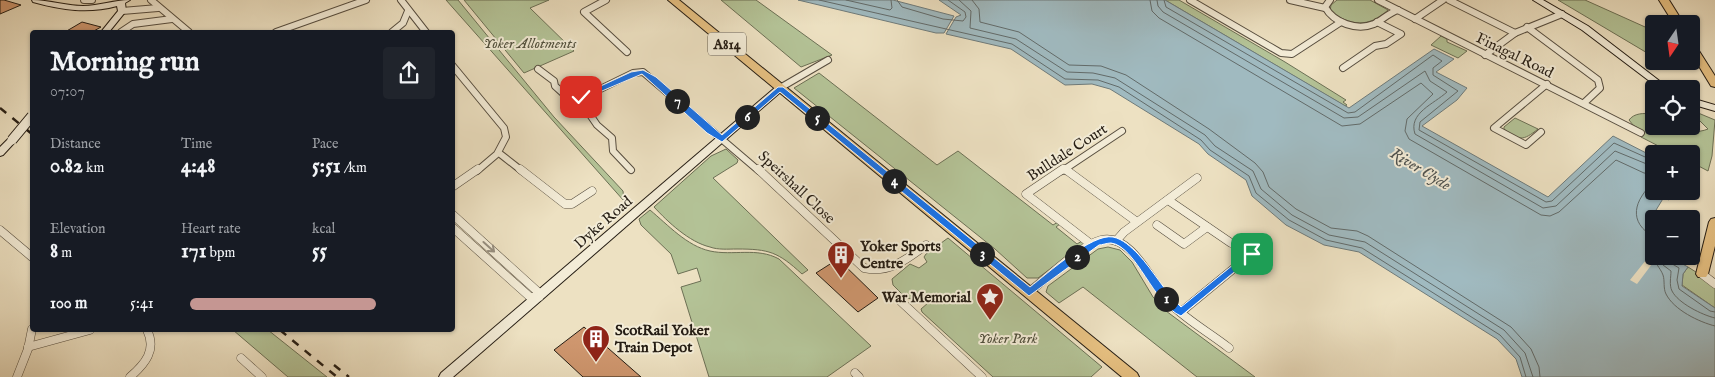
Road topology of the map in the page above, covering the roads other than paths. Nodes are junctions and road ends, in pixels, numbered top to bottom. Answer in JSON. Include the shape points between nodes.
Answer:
{"nodes":[{"id":1,"x":36,"y":0,"type":"edge"},
{"id":2,"x":84,"y":0,"type":"edge"},
{"id":3,"x":92,"y":0,"type":"edge"},
{"id":4,"x":151,"y":0,"type":"edge"},
{"id":5,"x":366,"y":0,"type":"edge"},
{"id":6,"x":393,"y":0,"type":"edge"},
{"id":7,"x":606,"y":0,"type":"edge"},
{"id":8,"x":673,"y":0,"type":"edge"},
{"id":9,"x":1190,"y":0,"type":"edge"},
{"id":10,"x":1290,"y":0,"type":"edge"},
{"id":11,"x":1330,"y":0,"type":"edge"},
{"id":12,"x":1378,"y":0,"type":"edge"},
{"id":13,"x":1443,"y":0,"type":"edge"},
{"id":14,"x":1449,"y":0,"type":"edge"},
{"id":15,"x":1538,"y":0,"type":"edge"},
{"id":16,"x":1664,"y":0,"type":"edge"},
{"id":17,"x":123,"y":1,"type":"edge"},
{"id":18,"x":402,"y":1,"type":"edge"},
{"id":19,"x":158,"y":8,"type":"junction"},
{"id":20,"x":1325,"y":8,"type":"junction"},
{"id":21,"x":1398,"y":10,"type":"junction"},
{"id":22,"x":122,"y":11,"type":"junction"},
{"id":23,"x":408,"y":11,"type":"junction"},
{"id":24,"x":1562,"y":14,"type":"junction"},
{"id":25,"x":1673,"y":15,"type":"edge"},
{"id":26,"x":172,"y":19,"type":"junction"},
{"id":27,"x":1415,"y":19,"type":"junction"},
{"id":28,"x":1341,"y":22,"type":"junction"},
{"id":29,"x":1377,"y":22,"type":"junction"},
{"id":30,"x":1527,"y":27,"type":"junction"},
{"id":31,"x":107,"y":30,"type":"edge"},
{"id":32,"x":124,"y":30,"type":"edge"},
{"id":33,"x":186,"y":30,"type":"edge"},
{"id":34,"x":282,"y":30,"type":"edge"},
{"id":35,"x":394,"y":30,"type":"edge"},
{"id":36,"x":424,"y":30,"type":"edge"},
{"id":37,"x":1515,"y":32,"type":"junction"},
{"id":38,"x":627,"y":52,"type":"dead end"},
{"id":39,"x":1485,"y":54,"type":"junction"},
{"id":40,"x":1700,"y":59,"type":"edge"},
{"id":41,"x":828,"y":60,"type":"dead end"},
{"id":42,"x":1343,"y":68,"type":"dead end"},
{"id":43,"x":455,"y":69,"type":"edge"},
{"id":44,"x":538,"y":69,"type":"dead end"},
{"id":45,"x":1655,"y":80,"type":"edge"},
{"id":46,"x":1547,"y":84,"type":"junction"},
{"id":47,"x":1715,"y":84,"type":"edge"},
{"id":48,"x":780,"y":88,"type":"junction"},
{"id":49,"x":586,"y":96,"type":"junction"},
{"id":50,"x":1584,"y":103,"type":"junction"},
{"id":51,"x":1700,"y":104,"type":"edge"},
{"id":52,"x":1715,"y":108,"type":"edge"},
{"id":53,"x":30,"y":118,"type":"edge"},
{"id":54,"x":1122,"y":131,"type":"dead end"},
{"id":55,"x":1541,"y":132,"type":"dead end"},
{"id":56,"x":1641,"y":132,"type":"dead end"},
{"id":57,"x":722,"y":139,"type":"junction"},
{"id":58,"x":0,"y":153,"type":"edge"},
{"id":59,"x":499,"y":153,"type":"junction"},
{"id":60,"x":1064,"y":169,"type":"junction"},
{"id":61,"x":631,"y":170,"type":"dead end"},
{"id":62,"x":1197,"y":178,"type":"dead end"},
{"id":63,"x":455,"y":185,"type":"edge"},
{"id":64,"x":592,"y":191,"type":"dead end"},
{"id":65,"x":1168,"y":200,"type":"junction"},
{"id":66,"x":455,"y":217,"type":"edge"},
{"id":67,"x":1138,"y":222,"type":"junction"},
{"id":68,"x":1715,"y":222,"type":"edge"},
{"id":69,"x":1156,"y":225,"type":"dead end"},
{"id":70,"x":1207,"y":227,"type":"junction"},
{"id":71,"x":0,"y":230,"type":"edge"},
{"id":72,"x":455,"y":230,"type":"edge"},
{"id":73,"x":1116,"y":241,"type":"junction"},
{"id":74,"x":1266,"y":242,"type":"dead end"},
{"id":75,"x":1231,"y":244,"type":"dead end"},
{"id":76,"x":926,"y":245,"type":"dead end"},
{"id":77,"x":1092,"y":245,"type":"junction"},
{"id":78,"x":30,"y":255,"type":"edge"},
{"id":79,"x":1702,"y":274,"type":"joint"},
{"id":80,"x":1715,"y":284,"type":"edge"},
{"id":81,"x":1029,"y":292,"type":"junction"},
{"id":82,"x":539,"y":297,"type":"junction"},
{"id":83,"x":896,"y":297,"type":"dead end"},
{"id":84,"x":1181,"y":312,"type":"junction"},
{"id":85,"x":31,"y":332,"type":"edge"},
{"id":86,"x":83,"y":332,"type":"edge"},
{"id":87,"x":149,"y":332,"type":"edge"},
{"id":88,"x":28,"y":347,"type":"junction"},
{"id":89,"x":1229,"y":348,"type":"dead end"},
{"id":90,"x":241,"y":358,"type":"dead end"},
{"id":91,"x":17,"y":377,"type":"edge"},
{"id":92,"x":130,"y":377,"type":"edge"},
{"id":93,"x":262,"y":377,"type":"edge"},
{"id":94,"x":445,"y":377,"type":"edge"},
{"id":95,"x":982,"y":377,"type":"edge"},
{"id":96,"x":1132,"y":377,"type":"edge"}],
"edges":[{"from":1,"to":17,"type":"street","via":[[85,10]]},
{"from":2,"to":3,"type":"street"},
{"from":4,"to":19,"type":"street"},
{"from":5,"to":34,"type":"street"},
{"from":6,"to":18,"type":"street"},
{"from":7,"to":38,"type":"street","via":[[584,12]]},
{"from":8,"to":48,"type":"main road","number":"A814"},
{"from":9,"to":28,"type":"street","via":[[1287,54],[1292,54]]},
{"from":10,"to":20,"type":"street"},
{"from":11,"to":20,"type":"street"},
{"from":12,"to":21,"type":"street","name":"Finagal Road"},
{"from":13,"to":27,"type":"street"},
{"from":14,"to":37,"type":"street"},
{"from":15,"to":24,"type":"street"},
{"from":16,"to":25,"type":"main road"},
{"from":17,"to":22,"type":"street"},
{"from":18,"to":23,"type":"street"},
{"from":19,"to":22,"type":"street"},
{"from":19,"to":26,"type":"street"},
{"from":20,"to":28,"type":"street"},
{"from":21,"to":27,"type":"street","name":"Finagal Road"},
{"from":21,"to":29,"type":"street"},
{"from":22,"to":31,"type":"street"},
{"from":23,"to":35,"type":"street","via":[[403,23]]},
{"from":23,"to":36,"type":"street"},
{"from":24,"to":30,"type":"street"},
{"from":24,"to":45,"type":"street"},
{"from":26,"to":32,"type":"street","via":[[133,24]]},
{"from":26,"to":33,"type":"street"},
{"from":27,"to":39,"type":"street","name":"Finagal Road"},
{"from":28,"to":29,"type":"street","via":[[1362,26]]},
{"from":29,"to":42,"type":"street","via":[[1401,34],[1386,44],[1375,46]]},
{"from":30,"to":37,"type":"street"},
{"from":30,"to":50,"type":"street","via":[[1598,80],[1600,88]]},
{"from":37,"to":39,"type":"street"},
{"from":39,"to":46,"type":"street","name":"Finagal Road"},
{"from":40,"to":47,"type":"main road"},
{"from":41,"to":48,"type":"street"},
{"from":43,"to":59,"type":"street","via":[[506,131],[506,143]]},
{"from":44,"to":49,"type":"street","via":[[566,96]]},
{"from":46,"to":50,"type":"street","name":"Finagal Road"},
{"from":46,"to":55,"type":"street","via":[[1494,128],[1526,145]]},
{"from":48,"to":57,"type":"street","name":"Dyke Road"},
{"from":48,"to":81,"type":"main road","number":"A814"},
{"from":49,"to":57,"type":"street","name":"Speirshall Close","via":[[640,72],[653,79]]},
{"from":49,"to":61,"type":"street","via":[[582,107],[612,138],[613,151]]},
{"from":50,"to":56,"type":"street","name":"Finagal Road"},
{"from":51,"to":52,"type":"street"},
{"from":53,"to":58,"type":"street","bridge":true},
{"from":54,"to":60,"type":"street","name":"Bulldale Court"},
{"from":57,"to":76,"type":"street","name":"Speirshall Close","via":[[859,265],[876,271],[890,268]]},
{"from":57,"to":82,"type":"street","name":"Dyke Road"},
{"from":59,"to":63,"type":"street"},
{"from":59,"to":64,"type":"street","via":[[565,204],[572,204]]},
{"from":60,"to":67,"type":"street"},
{"from":60,"to":77,"type":"street","name":"Bulldale Court","via":[[1026,194]]},
{"from":62,"to":65,"type":"street"},
{"from":65,"to":67,"type":"street"},
{"from":65,"to":70,"type":"street"},
{"from":66,"to":82,"type":"street","one_way":true,"via":[[537,291]]},
{"from":67,"to":73,"type":"street"},
{"from":68,"to":79,"type":"main road"},
{"from":69,"to":70,"type":"street","via":[[1184,244]]},
{"from":70,"to":75,"type":"street"},
{"from":71,"to":78,"type":"street"},
{"from":72,"to":82,"type":"street","via":[[530,297]]},
{"from":73,"to":77,"type":"street","via":[[1106,240]]},
{"from":73,"to":84,"type":"street","via":[[1142,264],[1164,297]]},
{"from":74,"to":84,"type":"street"},
{"from":77,"to":81,"type":"street"},
{"from":79,"to":80,"type":"street"},
{"from":81,"to":96,"type":"main road","number":"A814"},
{"from":82,"to":94,"type":"street","name":"Dyke Road"},
{"from":83,"to":95,"type":"street"},
{"from":84,"to":89,"type":"street"},
{"from":85,"to":88,"type":"street"},
{"from":86,"to":88,"type":"street"},
{"from":87,"to":92,"type":"street","via":[[152,348],[141,367]]},
{"from":88,"to":91,"type":"street"},
{"from":90,"to":93,"type":"street"}]}
